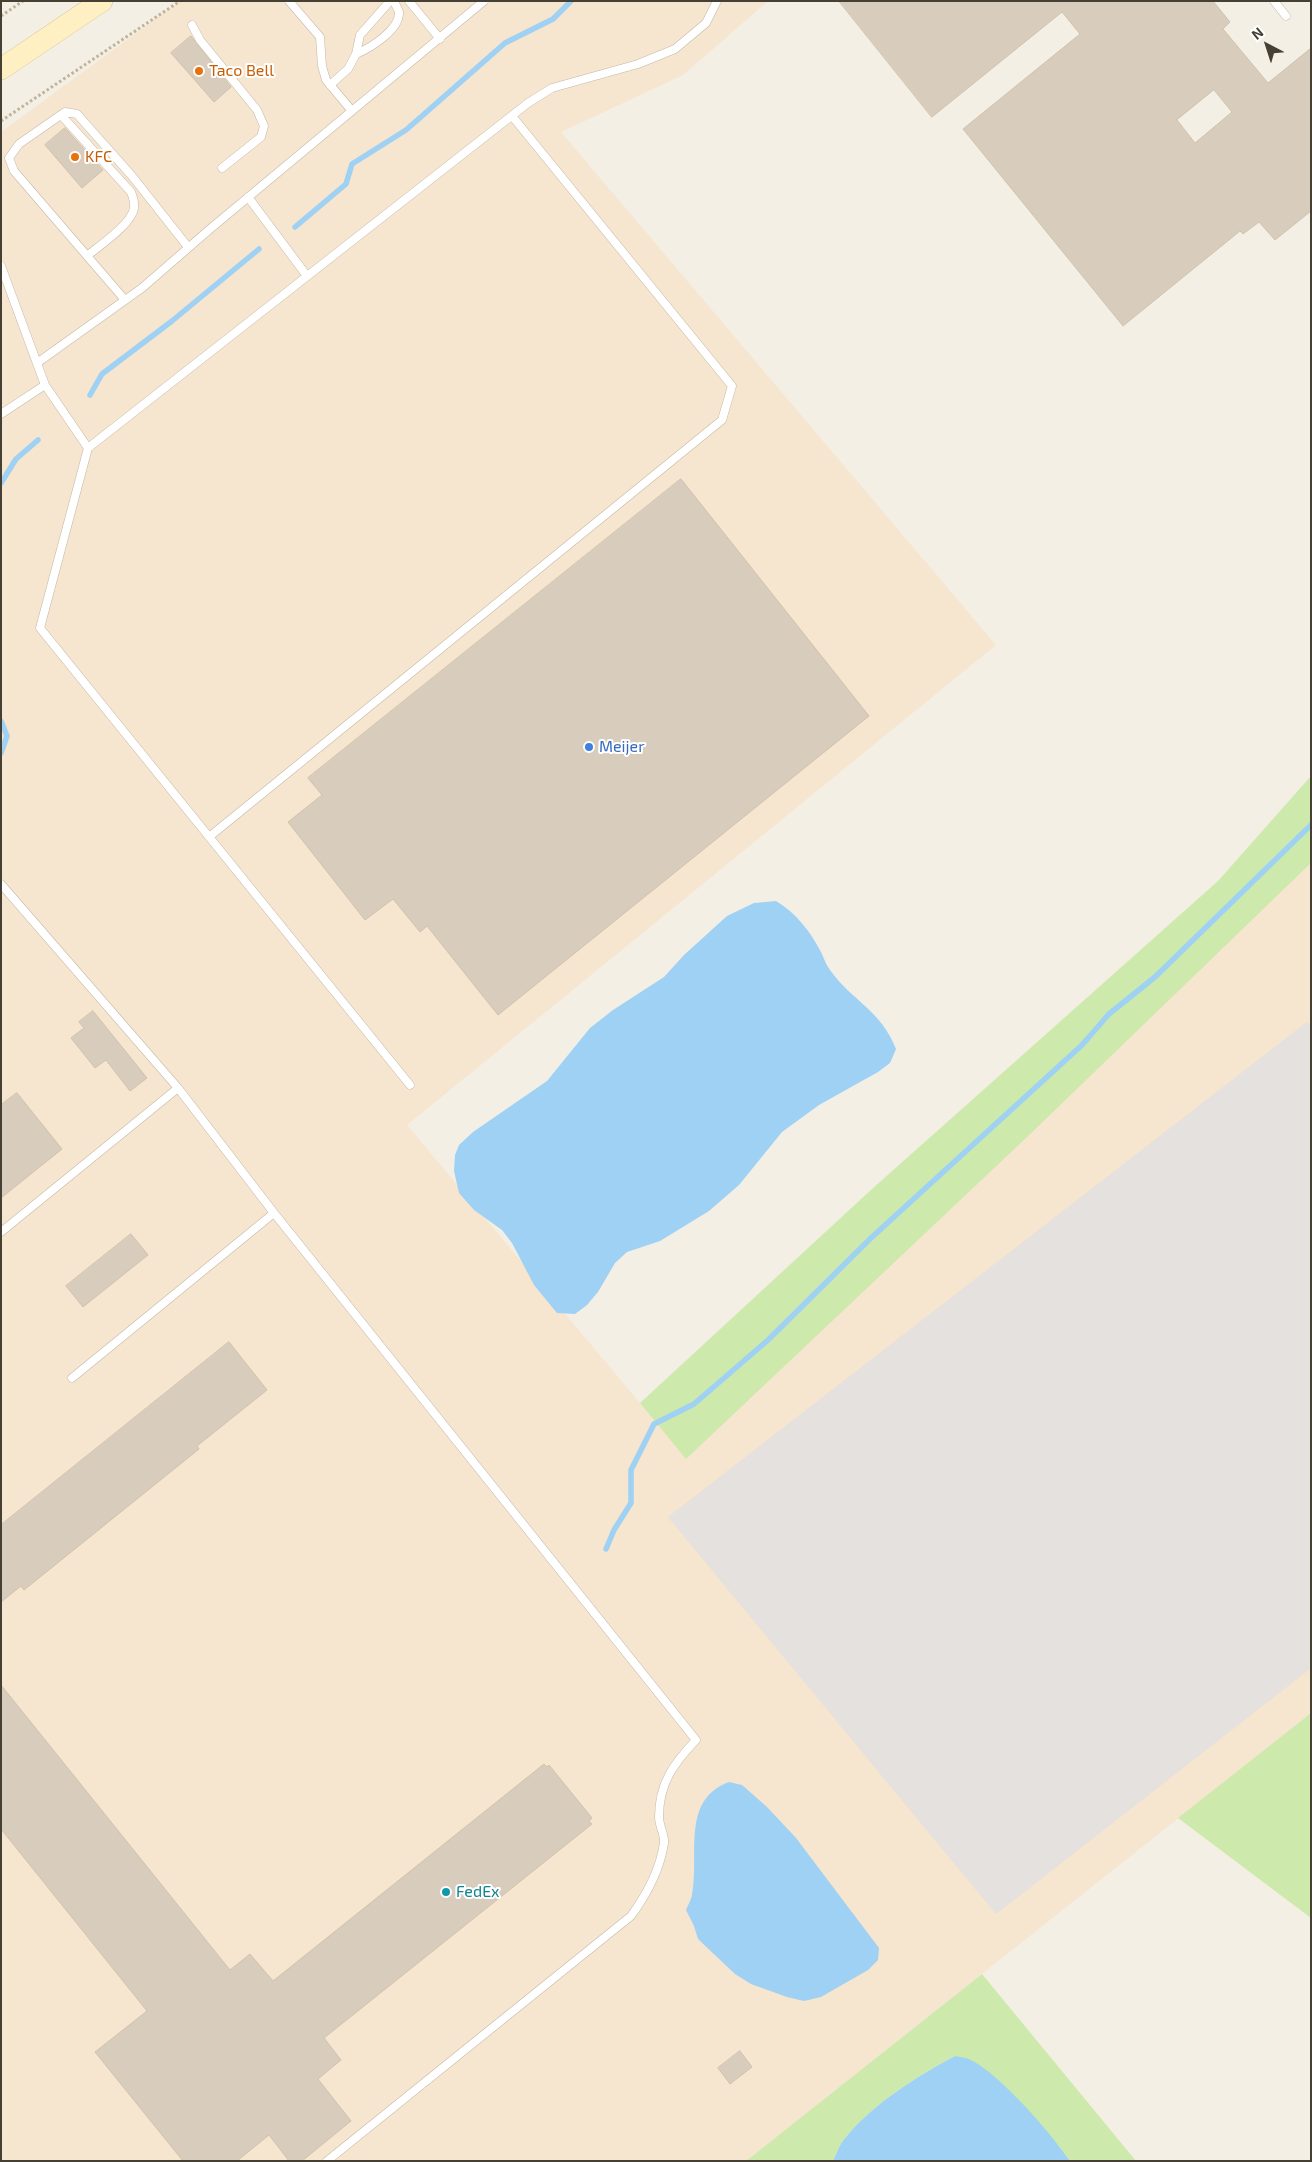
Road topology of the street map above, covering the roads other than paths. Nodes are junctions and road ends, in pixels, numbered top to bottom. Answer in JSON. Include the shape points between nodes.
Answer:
{"nodes":[{"id":1,"x":102,"y":1,"type":"edge"},
{"id":2,"x":289,"y":1,"type":"edge"},
{"id":3,"x":392,"y":1,"type":"edge"},
{"id":4,"x":409,"y":1,"type":"edge"},
{"id":5,"x":484,"y":1,"type":"edge"},
{"id":6,"x":717,"y":1,"type":"edge"},
{"id":7,"x":1274,"y":1,"type":"edge"},
{"id":8,"x":1286,"y":16,"type":"dead end"},
{"id":9,"x":192,"y":25,"type":"dead end"},
{"id":10,"x":440,"y":39,"type":"junction"},
{"id":11,"x":356,"y":54,"type":"junction"},
{"id":12,"x":1,"y":69,"type":"edge"},
{"id":13,"x":330,"y":85,"type":"junction"},
{"id":14,"x":352,"y":111,"type":"junction"},
{"id":15,"x":61,"y":115,"type":"junction"},
{"id":16,"x":512,"y":116,"type":"junction"},
{"id":17,"x":222,"y":168,"type":"dead end"},
{"id":18,"x":248,"y":197,"type":"junction"},
{"id":19,"x":188,"y":247,"type":"junction"},
{"id":20,"x":86,"y":256,"type":"junction"},
{"id":21,"x":1,"y":266,"type":"edge"},
{"id":22,"x":308,"y":276,"type":"junction"},
{"id":23,"x":125,"y":300,"type":"junction"},
{"id":24,"x":36,"y":363,"type":"junction"},
{"id":25,"x":45,"y":385,"type":"junction"},
{"id":26,"x":1,"y":414,"type":"edge"},
{"id":27,"x":88,"y":448,"type":"junction"},
{"id":28,"x":209,"y":837,"type":"junction"},
{"id":29,"x":1,"y":884,"type":"edge"},
{"id":30,"x":410,"y":1085,"type":"dead end"},
{"id":31,"x":178,"y":1088,"type":"junction"},
{"id":32,"x":274,"y":1213,"type":"junction"},
{"id":33,"x":1,"y":1232,"type":"edge"},
{"id":34,"x":72,"y":1378,"type":"dead end"},
{"id":35,"x":327,"y":2161,"type":"edge"}],
"edges":[{"from":1,"to":12,"type":"main road"},
{"from":2,"to":13,"type":"lane","via":[[320,37],[322,66]]},
{"from":3,"to":11,"type":"lane","via":[[360,35]]},
{"from":3,"to":11,"type":"lane","via":[[399,11],[397,22],[372,47]]},
{"from":4,"to":10,"type":"lane"},
{"from":5,"to":10,"type":"lane"},
{"from":6,"to":16,"type":"lane","via":[[706,23],[675,49],[638,64],[552,88]]},
{"from":7,"to":8,"type":"lane"},
{"from":9,"to":17,"type":"lane","via":[[200,40],[257,110],[264,126],[261,137]]},
{"from":10,"to":14,"type":"lane"},
{"from":11,"to":13,"type":"lane","via":[[348,69]]},
{"from":13,"to":14,"type":"lane"},
{"from":14,"to":18,"type":"lane"},
{"from":15,"to":19,"type":"lane","via":[[65,112],[77,114]]},
{"from":15,"to":20,"type":"lane","via":[[130,192],[134,202],[128,221]]},
{"from":15,"to":20,"type":"lane","via":[[19,144],[9,158],[14,171]]},
{"from":16,"to":22,"type":"lane"},
{"from":16,"to":28,"type":"lane","via":[[732,386],[722,420]]},
{"from":18,"to":19,"type":"lane"},
{"from":18,"to":22,"type":"lane"},
{"from":19,"to":23,"type":"lane"},
{"from":20,"to":23,"type":"lane"},
{"from":21,"to":24,"type":"lane"},
{"from":22,"to":27,"type":"lane"},
{"from":23,"to":24,"type":"lane"},
{"from":24,"to":25,"type":"lane"},
{"from":25,"to":26,"type":"lane"},
{"from":25,"to":27,"type":"lane"},
{"from":27,"to":28,"type":"lane","via":[[40,628]]},
{"from":28,"to":30,"type":"lane"},
{"from":29,"to":31,"type":"lane"},
{"from":31,"to":32,"type":"lane"},
{"from":31,"to":33,"type":"lane"},
{"from":32,"to":34,"type":"lane"},
{"from":32,"to":35,"type":"lane","via":[[696,1740],[679,1758],[663,1784],[659,1818],[664,1842],[658,1867],[648,1892],[631,1916]]}]}
